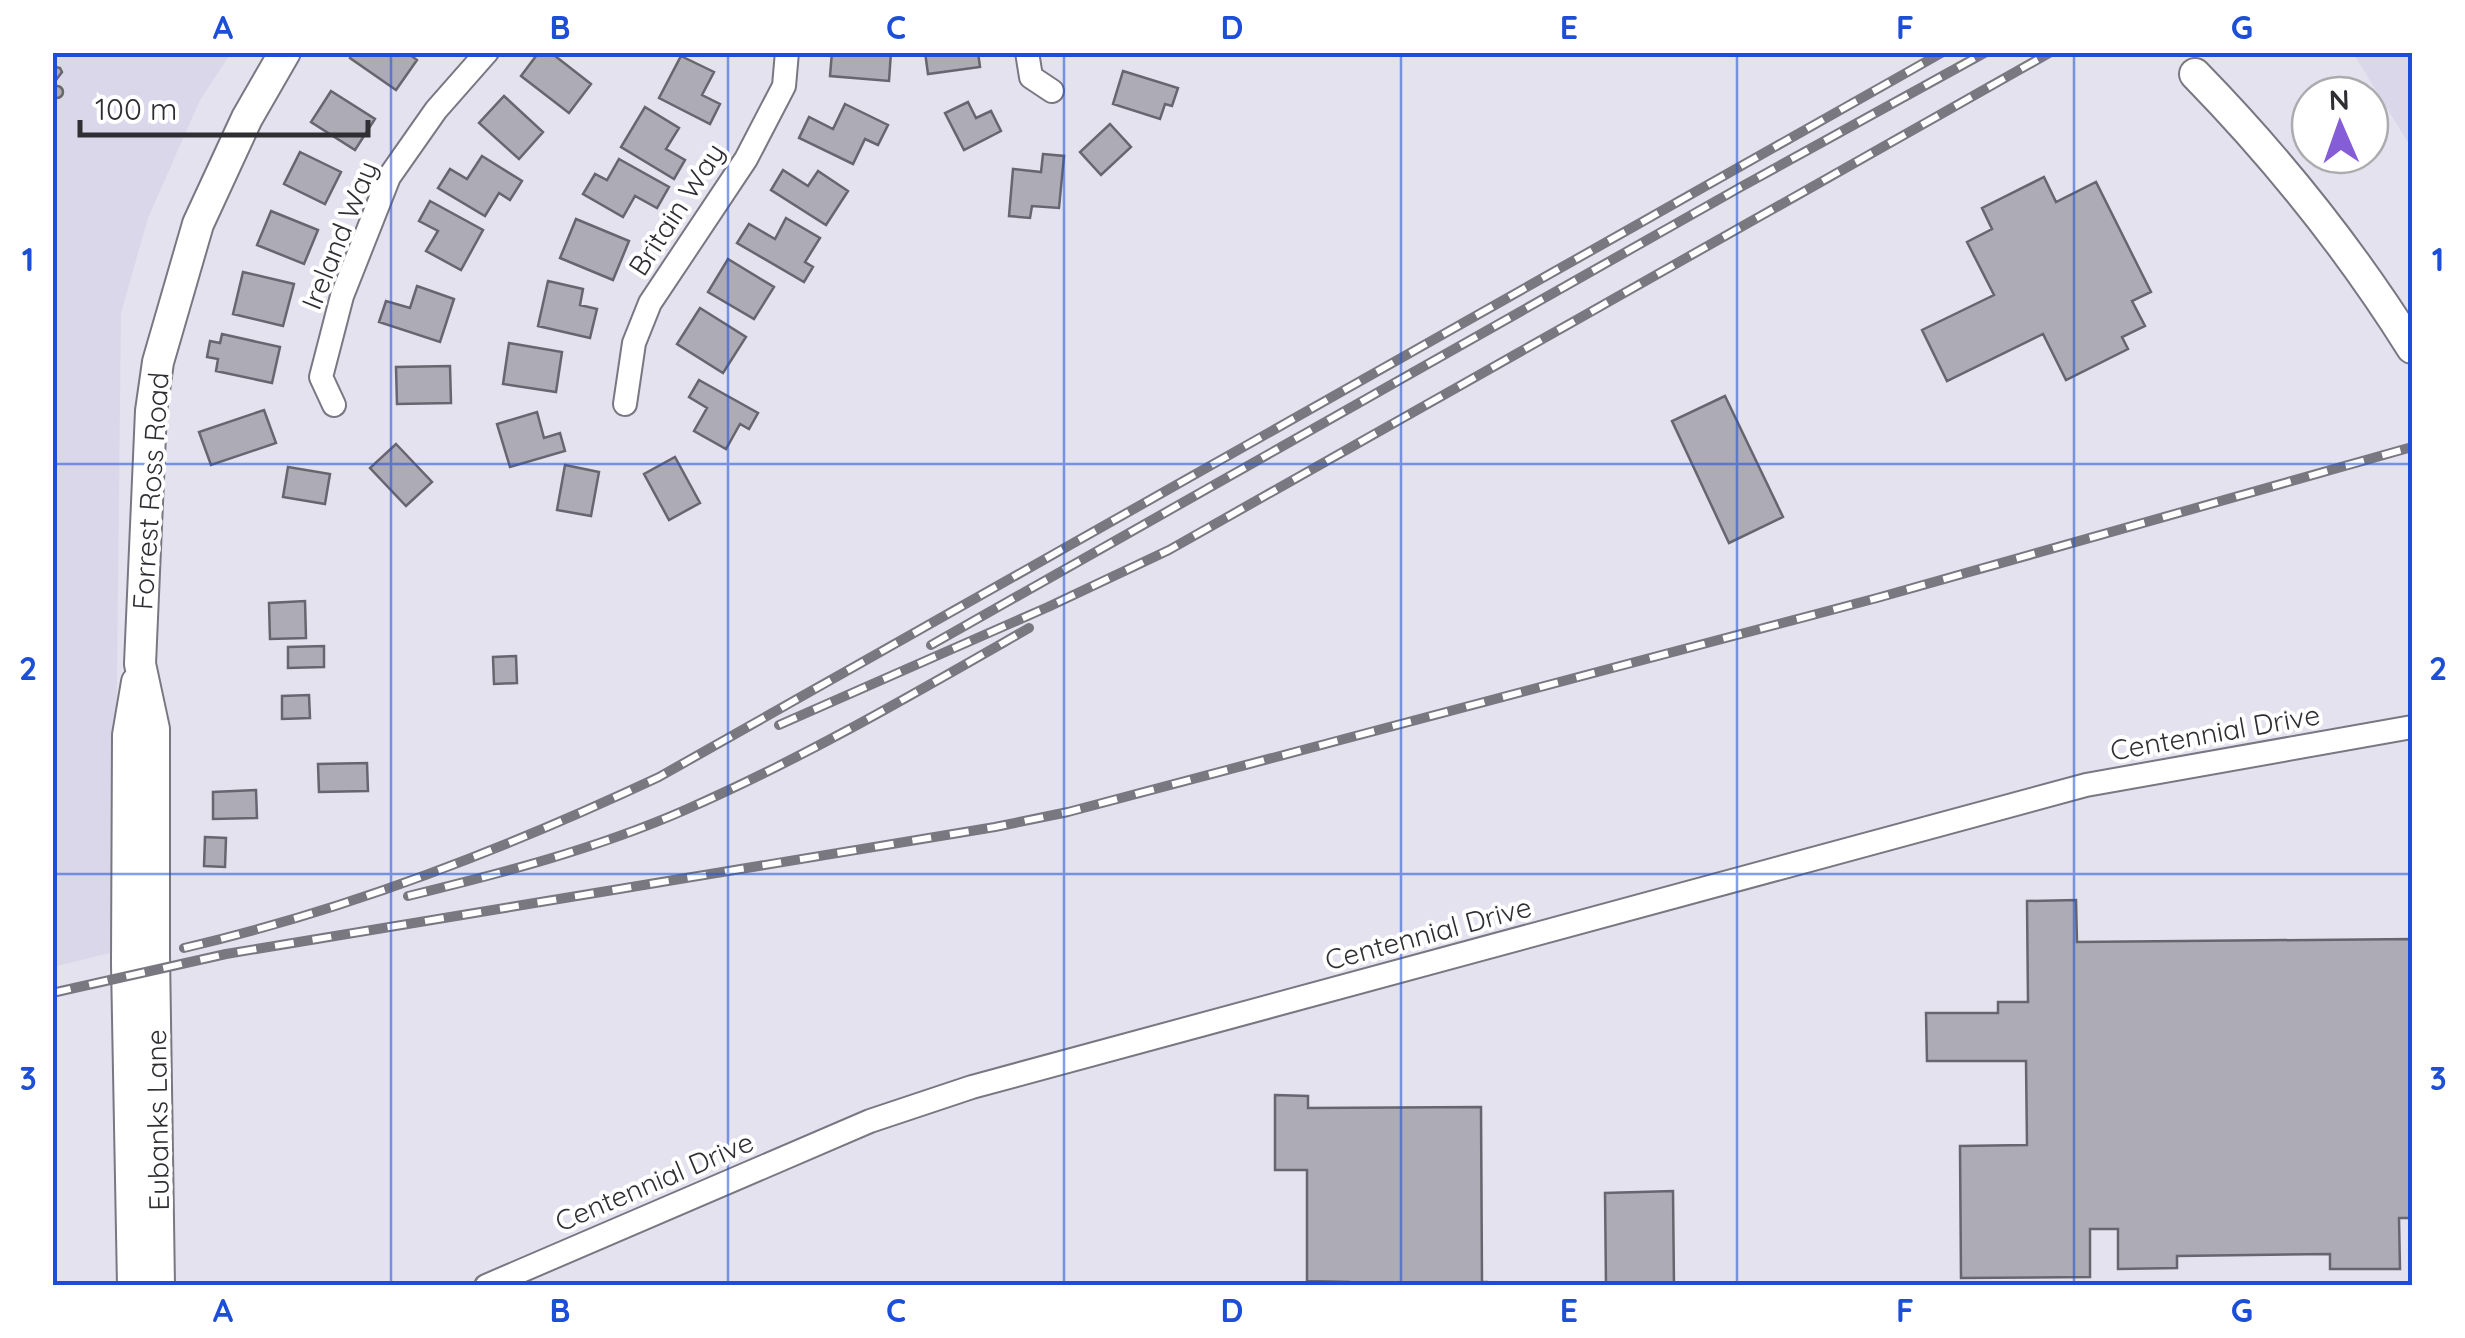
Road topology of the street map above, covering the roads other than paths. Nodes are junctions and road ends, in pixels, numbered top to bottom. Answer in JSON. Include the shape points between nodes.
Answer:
{"nodes":[{"id":1,"x":285,"y":52,"type":"edge"},
{"id":2,"x":487,"y":52,"type":"edge"},
{"id":3,"x":787,"y":52,"type":"edge"},
{"id":4,"x":1027,"y":52,"type":"edge"},
{"id":5,"x":2195,"y":74,"type":"dead end"},
{"id":6,"x":1052,"y":91,"type":"dead end"},
{"id":7,"x":2412,"y":348,"type":"edge"},
{"id":8,"x":625,"y":404,"type":"dead end"},
{"id":9,"x":334,"y":405,"type":"dead end"},
{"id":10,"x":2412,"y":727,"type":"edge"},
{"id":11,"x":140,"y":960,"type":"junction"},
{"id":12,"x":133,"y":1286,"type":"edge"},
{"id":13,"x":160,"y":1286,"type":"edge"},
{"id":14,"x":486,"y":1286,"type":"edge"}],
"edges":[{"from":1,"to":11,"type":"street","name":"Forrest Ross Road","via":[[198,224],[158,362],[140,664],[154,729]]},
{"from":2,"to":9,"type":"street","name":"Ireland Way","via":[[390,177],[342,296],[322,377]]},
{"from":3,"to":8,"type":"street","name":"Britain Way","via":[[784,86],[746,159],[650,302],[634,343]]},
{"from":4,"to":6,"type":"street","via":[[1031,78]]},
{"from":5,"to":7,"type":"street","via":[[2316,210]]},
{"from":10,"to":14,"type":"street","name":"Centennial Drive","via":[[2086,785],[972,1086],[870,1121]]},
{"from":11,"to":12,"type":"street","name":"Eubanks Lane"},
{"from":11,"to":13,"type":"street","name":"Eubanks Lane"}]}
